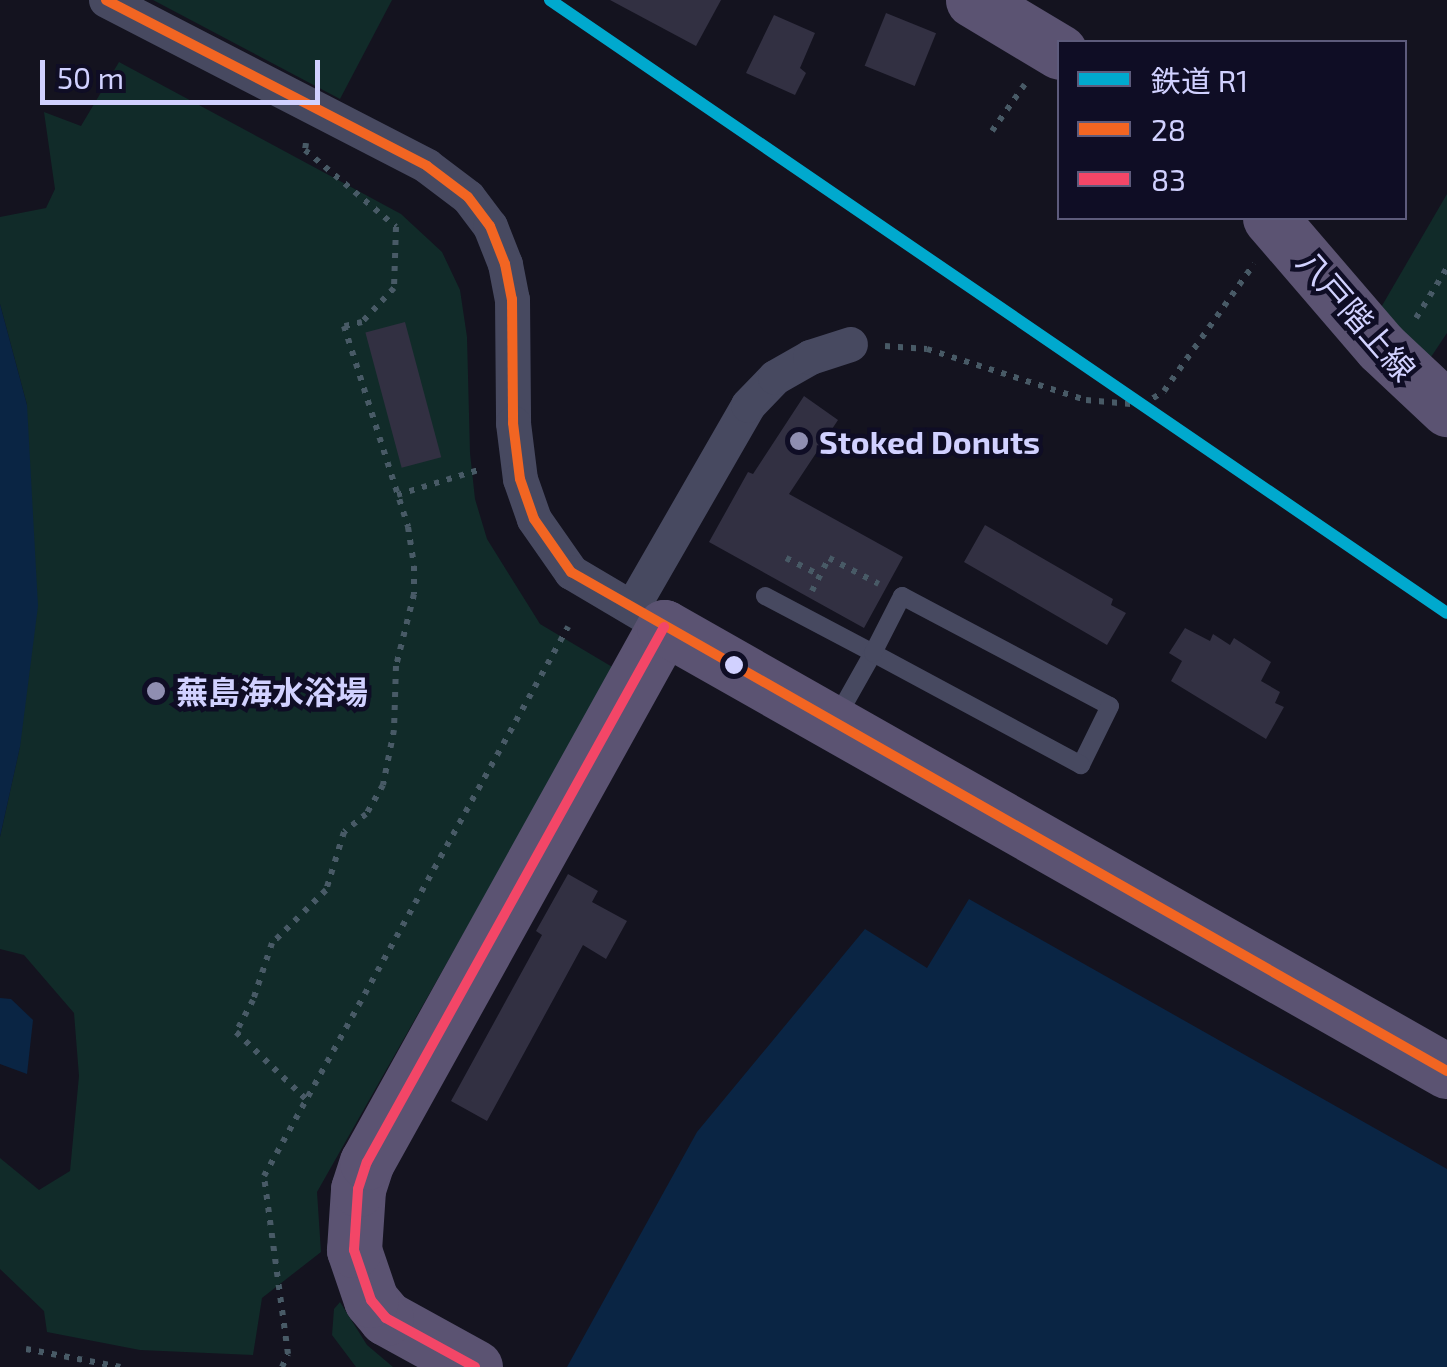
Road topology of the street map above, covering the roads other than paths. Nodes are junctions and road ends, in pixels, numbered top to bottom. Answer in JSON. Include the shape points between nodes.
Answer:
{"nodes":[{"id":1,"x":106,"y":0,"type":"edge"},
{"id":2,"x":973,"y":0,"type":"edge"},
{"id":3,"x":1056,"y":49,"type":"edge"},
{"id":4,"x":1275,"y":221,"type":"edge"},
{"id":5,"x":850,"y":344,"type":"road end"},
{"id":6,"x":1447,"y":409,"type":"edge"},
{"id":7,"x":765,"y":596,"type":"dead end"},
{"id":8,"x":648,"y":617,"type":"junction"},
{"id":9,"x":873,"y":652,"type":"junction"},
{"id":10,"x":834,"y":722,"type":"junction"},
{"id":11,"x":1447,"y":1070,"type":"edge"},
{"id":12,"x":474,"y":1367,"type":"edge"}],
"edges":[{"from":1,"to":8,"type":"street","via":[[428,166],[468,197],[506,264],[516,442],[534,518],[571,572]]},
{"from":2,"to":3,"type":"main road"},
{"from":4,"to":6,"type":"main road","name":"八戸階上線","via":[[1392,358]]},
{"from":5,"to":8,"type":"street","via":[[775,377],[748,406]]},
{"from":7,"to":9,"type":"lane"},
{"from":8,"to":10,"type":"main road"},
{"from":8,"to":12,"type":"main road","via":[[358,1189],[354,1250],[371,1300],[386,1318]]},
{"from":9,"to":9,"type":"lane","via":[[902,596],[1110,706],[1081,765]]},
{"from":9,"to":10,"type":"lane"},
{"from":10,"to":11,"type":"main road"}]}
